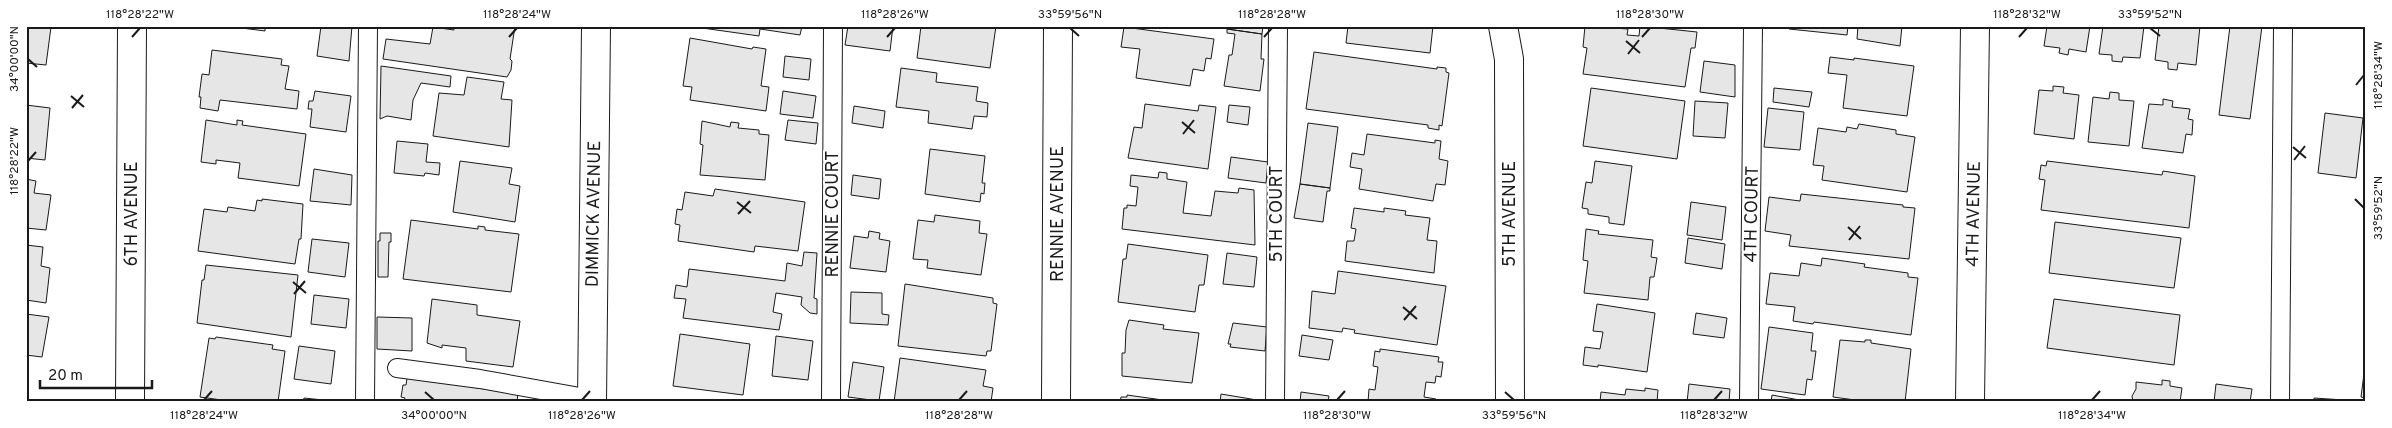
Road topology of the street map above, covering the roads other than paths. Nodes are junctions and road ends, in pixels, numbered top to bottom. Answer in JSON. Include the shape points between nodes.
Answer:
{"nodes":[{"id":1,"x":132,"y":26,"type":"edge"},
{"id":2,"x":368,"y":26,"type":"edge"},
{"id":3,"x":596,"y":26,"type":"edge"},
{"id":4,"x":833,"y":26,"type":"edge"},
{"id":5,"x":1058,"y":26,"type":"edge"},
{"id":6,"x":1278,"y":26,"type":"edge"},
{"id":7,"x":1504,"y":26,"type":"edge"},
{"id":8,"x":1753,"y":26,"type":"edge"},
{"id":9,"x":1975,"y":26,"type":"edge"},
{"id":10,"x":2283,"y":26,"type":"edge"},
{"id":11,"x":397,"y":368,"type":"dead end"},
{"id":12,"x":592,"y":400,"type":"edge"},
{"id":13,"x":130,"y":402,"type":"edge"},
{"id":14,"x":365,"y":402,"type":"edge"},
{"id":15,"x":831,"y":402,"type":"edge"},
{"id":16,"x":1056,"y":402,"type":"edge"},
{"id":17,"x":1275,"y":402,"type":"edge"},
{"id":18,"x":1510,"y":402,"type":"edge"},
{"id":19,"x":1749,"y":402,"type":"edge"},
{"id":20,"x":1970,"y":402,"type":"edge"},
{"id":21,"x":2280,"y":402,"type":"edge"}],
"edges":[{"from":1,"to":13,"type":"street","name":"6TH AVENUE"},
{"from":2,"to":14,"type":"lane"},
{"from":3,"to":12,"type":"street","name":"DIMMICK AVENUE"},
{"from":4,"to":15,"type":"lane","name":"RENNIE COURT"},
{"from":5,"to":16,"type":"street","name":"RENNIE AVENUE"},
{"from":6,"to":17,"type":"lane","name":"5TH COURT"},
{"from":7,"to":18,"type":"street","name":"5TH AVENUE","via":[[1509,59]]},
{"from":8,"to":19,"type":"lane","name":"4TH COURT"},
{"from":9,"to":20,"type":"street","name":"4TH AVENUE"},
{"from":10,"to":21,"type":"lane"},
{"from":11,"to":12,"type":"lane","via":[[480,379]]}]}
